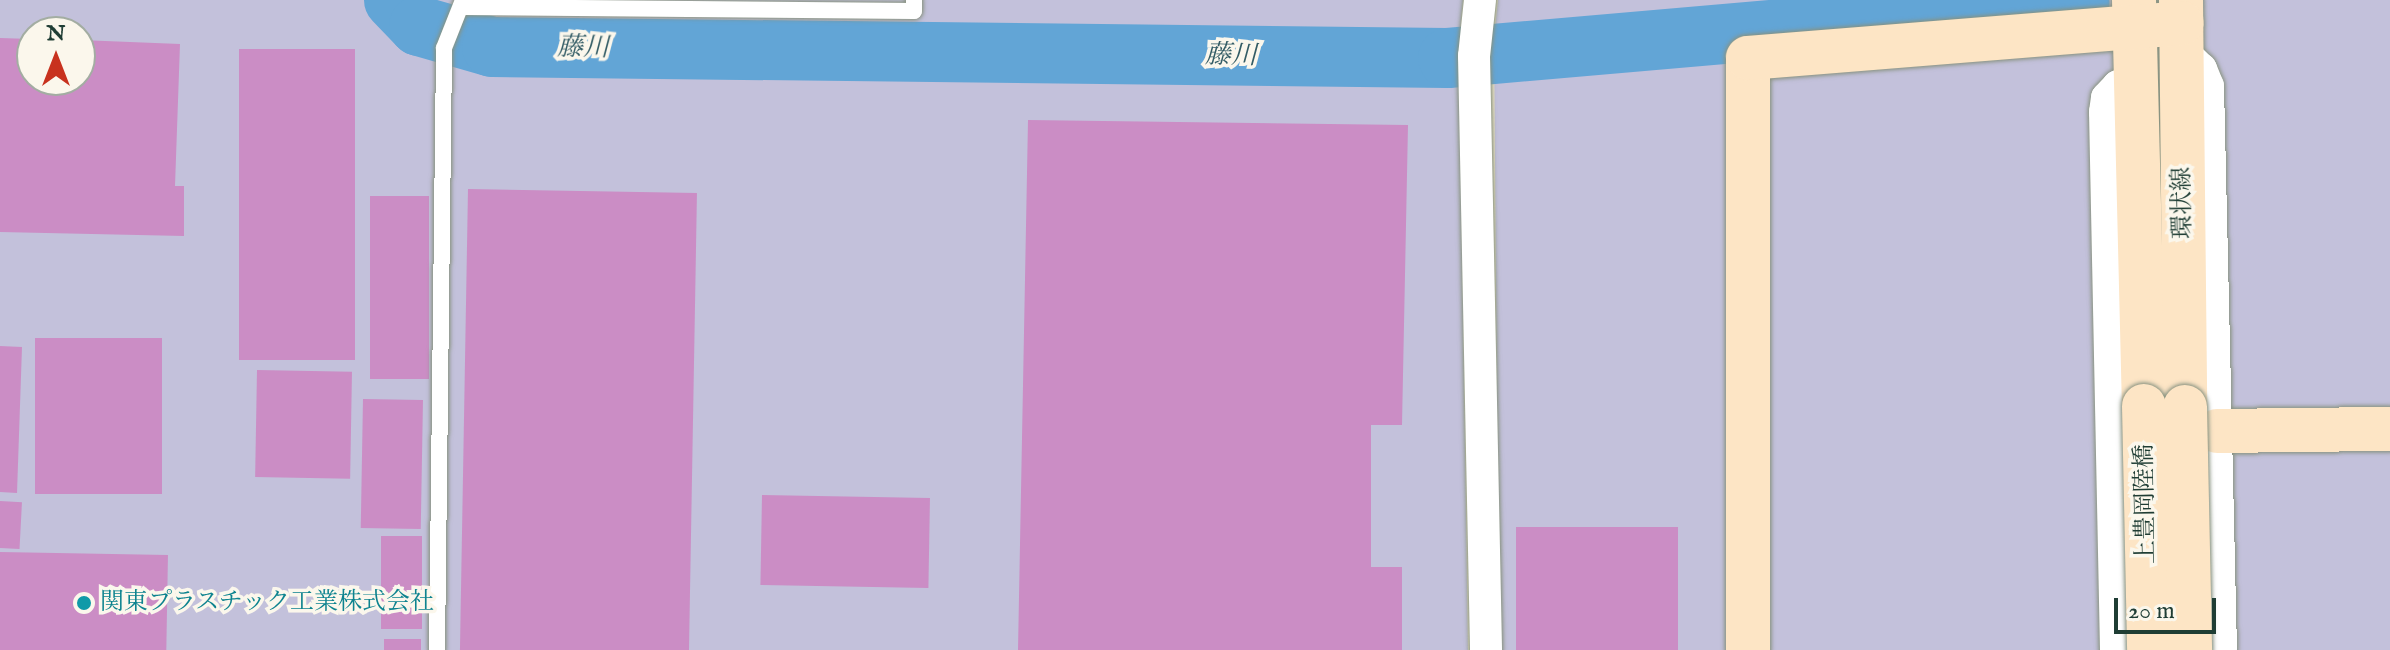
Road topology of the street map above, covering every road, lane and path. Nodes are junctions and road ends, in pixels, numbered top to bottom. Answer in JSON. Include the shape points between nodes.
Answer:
{"nodes":[{"id":1,"x":914,"y":0,"type":"edge"},
{"id":2,"x":1480,"y":0,"type":"edge"},
{"id":3,"x":463,"y":4,"type":"edge"},
{"id":4,"x":2134,"y":12,"type":"edge"},
{"id":5,"x":2181,"y":24,"type":"edge"},
{"id":6,"x":2165,"y":413,"type":"junction"},
{"id":7,"x":2390,"y":429,"type":"edge"},
{"id":8,"x":437,"y":650,"type":"edge"},
{"id":9,"x":1486,"y":650,"type":"edge"},
{"id":10,"x":1748,"y":650,"type":"edge"},
{"id":11,"x":2116,"y":650,"type":"edge"},
{"id":12,"x":2149,"y":650,"type":"edge"},
{"id":13,"x":2190,"y":650,"type":"edge"},
{"id":14,"x":2221,"y":650,"type":"edge"}],
"edges":[{"from":1,"to":3,"type":"lane","via":[[914,11]]},
{"from":2,"to":9,"type":"street","via":[[1474,56]]},
{"from":3,"to":8,"type":"lane","via":[[444,48]]},
{"from":4,"to":5,"type":"street"},
{"from":4,"to":6,"type":"street","name":"環状線"},
{"from":4,"to":10,"type":"street","via":[[1748,58]]},
{"from":5,"to":6,"type":"street","name":"環状線"},
{"from":6,"to":7,"type":"street"},
{"from":6,"to":11,"type":"street"},
{"from":6,"to":12,"type":"street","name":"上豊岡陸橋","bridge":true},
{"from":6,"to":13,"type":"street","name":"上豊岡陸橋","bridge":true},
{"from":6,"to":14,"type":"street"}]}
